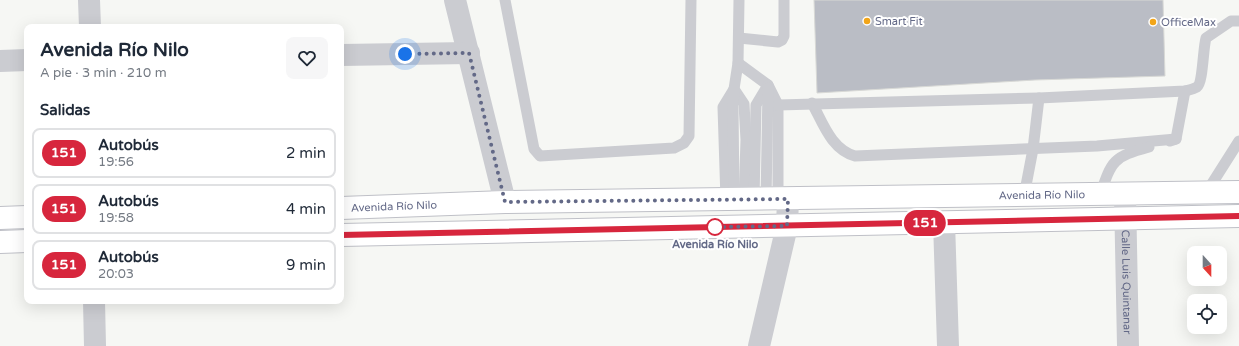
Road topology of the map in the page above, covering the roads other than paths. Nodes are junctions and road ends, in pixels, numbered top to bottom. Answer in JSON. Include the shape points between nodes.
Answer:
{"nodes":[{"id":1,"x":89,"y":0,"type":"edge"},
{"id":2,"x":456,"y":0,"type":"edge"},
{"id":3,"x":505,"y":0,"type":"edge"},
{"id":4,"x":691,"y":0,"type":"edge"},
{"id":5,"x":739,"y":0,"type":"edge"},
{"id":6,"x":784,"y":0,"type":"edge"},
{"id":7,"x":1239,"y":21,"type":"edge"},
{"id":8,"x":90,"y":24,"type":"edge"},
{"id":9,"x":739,"y":38,"type":"junction"},
{"id":10,"x":469,"y":53,"type":"junction"},
{"id":11,"x":344,"y":55,"type":"edge"},
{"id":12,"x":24,"y":60,"type":"edge"},
{"id":13,"x":0,"y":61,"type":"edge"},
{"id":14,"x":738,"y":63,"type":"junction"},
{"id":15,"x":768,"y":85,"type":"junction"},
{"id":16,"x":734,"y":89,"type":"junction"},
{"id":17,"x":1185,"y":91,"type":"junction"},
{"id":18,"x":1039,"y":98,"type":"junction"},
{"id":19,"x":812,"y":103,"type":"junction"},
{"id":20,"x":778,"y":104,"type":"junction"},
{"id":21,"x":1176,"y":139,"type":"junction"},
{"id":22,"x":1239,"y":142,"type":"edge"},
{"id":23,"x":1033,"y":149,"type":"junction"},
{"id":24,"x":1239,"y":192,"type":"edge"},
{"id":25,"x":1206,"y":193,"type":"junction"},
{"id":26,"x":1125,"y":194,"type":"junction"},
{"id":27,"x":1100,"y":195,"type":"junction"},
{"id":28,"x":1024,"y":196,"type":"junction"},
{"id":29,"x":756,"y":200,"type":"junction"},
{"id":30,"x":505,"y":202,"type":"junction"},
{"id":31,"x":344,"y":208,"type":"edge"},
{"id":32,"x":1239,"y":216,"type":"edge"},
{"id":33,"x":24,"y":217,"type":"edge"},
{"id":34,"x":0,"y":218,"type":"edge"},
{"id":35,"x":1125,"y":219,"type":"junction"},
{"id":36,"x":944,"y":222,"type":"junction"},
{"id":37,"x":787,"y":226,"type":"junction"},
{"id":38,"x":344,"y":235,"type":"edge"},
{"id":39,"x":24,"y":241,"type":"edge"},
{"id":40,"x":0,"y":242,"type":"edge"},
{"id":41,"x":94,"y":304,"type":"edge"},
{"id":42,"x":95,"y":346,"type":"edge"},
{"id":43,"x":759,"y":346,"type":"edge"},
{"id":44,"x":948,"y":346,"type":"edge"},
{"id":45,"x":1128,"y":346,"type":"edge"}],
"edges":[{"from":1,"to":8,"type":"street"},
{"from":2,"to":10,"type":"street"},
{"from":3,"to":4,"type":"lane","via":[[534,150],[540,156],[674,148],[684,143],[689,136]]},
{"from":5,"to":9,"type":"lane"},
{"from":6,"to":9,"type":"lane","via":[[782,40],[778,42]]},
{"from":7,"to":17,"type":"lane","via":[[1231,21],[1206,38],[1202,80],[1198,86]]},
{"from":9,"to":14,"type":"lane"},
{"from":10,"to":11,"type":"street"},
{"from":10,"to":30,"type":"street"},
{"from":12,"to":13,"type":"street"},
{"from":14,"to":15,"type":"lane"},
{"from":14,"to":16,"type":"lane"},
{"from":15,"to":20,"type":"lane"},
{"from":15,"to":29,"type":"lane"},
{"from":16,"to":29,"type":"lane","via":[[744,104],[746,140]]},
{"from":16,"to":29,"type":"lane","via":[[723,107]]},
{"from":17,"to":18,"type":"lane"},
{"from":17,"to":21,"type":"lane"},
{"from":18,"to":19,"type":"lane"},
{"from":18,"to":23,"type":"lane"},
{"from":19,"to":20,"type":"lane"},
{"from":19,"to":23,"type":"lane","via":[[834,144],[855,156]]},
{"from":20,"to":29,"type":"lane"},
{"from":21,"to":23,"type":"lane"},
{"from":21,"to":27,"type":"lane","via":[[1119,158],[1109,169]]},
{"from":22,"to":25,"type":"lane"},
{"from":23,"to":28,"type":"lane"},
{"from":24,"to":25,"type":"main road","name":"Avenida Río Nilo"},
{"from":25,"to":26,"type":"main road","name":"Avenida Río Nilo"},
{"from":26,"to":27,"type":"main road","name":"Avenida Río Nilo"},
{"from":26,"to":35,"type":"street","name":"Calle Luis Quintanar"},
{"from":27,"to":28,"type":"main road","name":"Avenida Río Nilo"},
{"from":28,"to":29,"type":"main road","name":"Avenida Río Nilo"},
{"from":29,"to":30,"type":"main road","name":"Avenida Río Nilo"},
{"from":29,"to":37,"type":"street"},
{"from":30,"to":31,"type":"main road","name":"Avenida Río Nilo"},
{"from":32,"to":35,"type":"main road"},
{"from":33,"to":34,"type":"main road"},
{"from":35,"to":36,"type":"main road"},
{"from":35,"to":45,"type":"street","name":"Calle Luis Quintanar"},
{"from":36,"to":37,"type":"main road"},
{"from":36,"to":44,"type":"street"},
{"from":37,"to":38,"type":"main road"},
{"from":37,"to":43,"type":"street"},
{"from":39,"to":40,"type":"main road"},
{"from":41,"to":42,"type":"street"}]}
